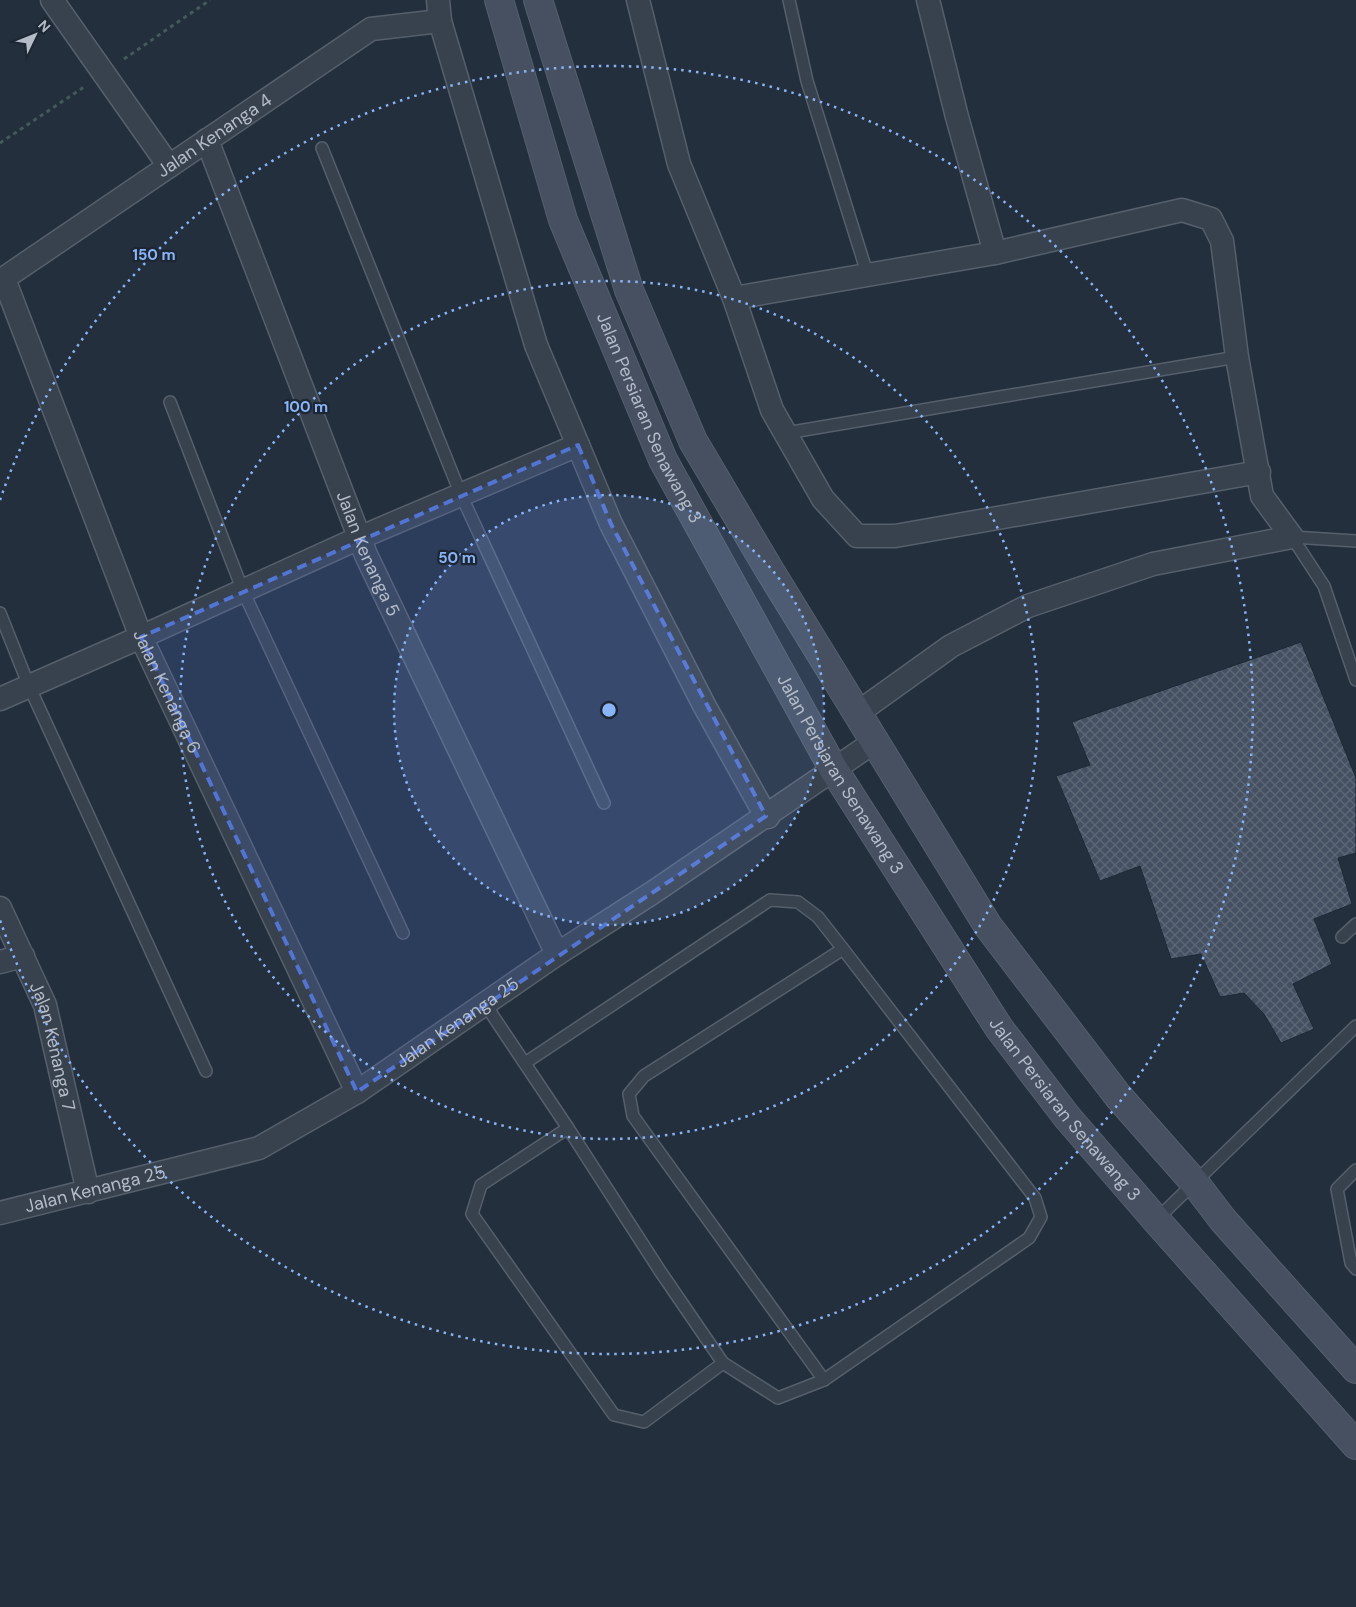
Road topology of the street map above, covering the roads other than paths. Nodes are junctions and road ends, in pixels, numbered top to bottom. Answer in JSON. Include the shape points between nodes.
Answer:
{"nodes":[{"id":1,"x":52,"y":0,"type":"edge"},
{"id":2,"x":499,"y":0,"type":"edge"},
{"id":3,"x":538,"y":0,"type":"edge"},
{"id":4,"x":638,"y":0,"type":"edge"},
{"id":5,"x":789,"y":0,"type":"edge"},
{"id":6,"x":928,"y":0,"type":"edge"},
{"id":7,"x":439,"y":10,"type":"edge"},
{"id":8,"x":207,"y":140,"type":"junction"},
{"id":9,"x":322,"y":148,"type":"dead end"},
{"id":10,"x":169,"y":166,"type":"junction"},
{"id":11,"x":995,"y":253,"type":"junction"},
{"id":12,"x":868,"y":276,"type":"junction"},
{"id":13,"x":2,"y":280,"type":"edge"},
{"id":14,"x":734,"y":298,"type":"junction"},
{"id":15,"x":1237,"y":357,"type":"junction"},
{"id":16,"x":170,"y":402,"type":"dead end"},
{"id":17,"x":786,"y":433,"type":"junction"},
{"id":18,"x":578,"y":445,"type":"junction"},
{"id":19,"x":1259,"y":472,"type":"junction"},
{"id":20,"x":461,"y":495,"type":"junction"},
{"id":21,"x":1292,"y":537,"type":"junction"},
{"id":22,"x":359,"y":538,"type":"junction"},
{"id":23,"x":1356,"y":541,"type":"edge"},
{"id":24,"x":243,"y":591,"type":"junction"},
{"id":25,"x":0,"y":613,"type":"edge"},
{"id":26,"x":141,"y":637,"type":"junction"},
{"id":27,"x":1356,"y":680,"type":"edge"},
{"id":28,"x":29,"y":686,"type":"junction"},
{"id":29,"x":0,"y":699,"type":"edge"},
{"id":30,"x":856,"y":714,"type":"junction"},
{"id":31,"x":874,"y":742,"type":"junction"},
{"id":32,"x":834,"y":770,"type":"junction"},
{"id":33,"x":604,"y":803,"type":"dead end"},
{"id":34,"x":767,"y":817,"type":"junction"},
{"id":35,"x":0,"y":908,"type":"edge"},
{"id":36,"x":1356,"y":924,"type":"edge"},
{"id":37,"x":403,"y":933,"type":"dead end"},
{"id":38,"x":1342,"y":937,"type":"dead end"},
{"id":39,"x":843,"y":949,"type":"junction"},
{"id":40,"x":557,"y":954,"type":"junction"},
{"id":41,"x":23,"y":956,"type":"junction"},
{"id":42,"x":0,"y":962,"type":"edge"},
{"id":43,"x":485,"y":1004,"type":"junction"},
{"id":44,"x":1356,"y":1026,"type":"edge"},
{"id":45,"x":525,"y":1063,"type":"junction"},
{"id":46,"x":206,"y":1071,"type":"dead end"},
{"id":47,"x":357,"y":1092,"type":"junction"},
{"id":48,"x":568,"y":1128,"type":"junction"},
{"id":49,"x":1356,"y":1170,"type":"edge"},
{"id":50,"x":1194,"y":1182,"type":"junction"},
{"id":51,"x":88,"y":1192,"type":"junction"},
{"id":52,"x":0,"y":1214,"type":"edge"},
{"id":53,"x":1156,"y":1220,"type":"junction"},
{"id":54,"x":1356,"y":1269,"type":"edge"},
{"id":55,"x":723,"y":1363,"type":"junction"},
{"id":56,"x":1356,"y":1369,"type":"edge"},
{"id":57,"x":824,"y":1380,"type":"junction"},
{"id":58,"x":1356,"y":1445,"type":"edge"}],
"edges":[{"from":1,"to":10,"type":"street"},
{"from":2,"to":32,"type":"street","name":"Jalan Persiaran Senawang 3","via":[[563,220],[663,460]]},
{"from":3,"to":30,"type":"street","name":"Jalan Persiaran Senawang 3","via":[[629,290],[693,441]]},
{"from":4,"to":14,"type":"street","via":[[679,164]]},
{"from":5,"to":12,"type":"lane","via":[[807,81]]},
{"from":6,"to":11,"type":"street"},
{"from":7,"to":8,"type":"street","name":"Jalan Kenanga 4","via":[[371,29]]},
{"from":7,"to":18,"type":"street","via":[[536,344]]},
{"from":8,"to":10,"type":"street","name":"Jalan Kenanga 4"},
{"from":8,"to":22,"type":"street","name":"Jalan Kenanga 5"},
{"from":9,"to":20,"type":"lane"},
{"from":10,"to":13,"type":"street","name":"Jalan Kenanga 4"},
{"from":11,"to":12,"type":"street"},
{"from":11,"to":15,"type":"street","via":[[1182,210],[1211,219],[1222,241]]},
{"from":12,"to":14,"type":"street"},
{"from":13,"to":26,"type":"street","name":"Jalan Kenanga 6"},
{"from":14,"to":17,"type":"street","via":[[772,410]]},
{"from":15,"to":17,"type":"lane"},
{"from":15,"to":19,"type":"street"},
{"from":16,"to":24,"type":"lane"},
{"from":17,"to":19,"type":"street","via":[[823,500],[857,536],[895,536]]},
{"from":18,"to":20,"type":"street"},
{"from":18,"to":34,"type":"street","via":[[611,524],[704,705]]},
{"from":19,"to":21,"type":"street","via":[[1262,496]]},
{"from":20,"to":22,"type":"street"},
{"from":20,"to":33,"type":"lane"},
{"from":21,"to":23,"type":"lane"},
{"from":21,"to":27,"type":"lane","via":[[1324,586]]},
{"from":21,"to":30,"type":"street","via":[[1153,564],[1028,606],[951,646]]},
{"from":22,"to":24,"type":"street"},
{"from":22,"to":40,"type":"street","name":"Jalan Kenanga 5"},
{"from":24,"to":26,"type":"street"},
{"from":24,"to":37,"type":"lane"},
{"from":25,"to":28,"type":"lane"},
{"from":26,"to":28,"type":"street"},
{"from":26,"to":47,"type":"street","name":"Jalan Kenanga 6"},
{"from":28,"to":29,"type":"street"},
{"from":28,"to":46,"type":"lane"},
{"from":30,"to":31,"type":"street","name":"Jalan Persiaran Senawang 3"},
{"from":31,"to":32,"type":"street","name":"Jalan Kenanga 25"},
{"from":31,"to":50,"type":"street","name":"Jalan Persiaran Senawang 3","via":[[988,926],[1118,1096]]},
{"from":32,"to":34,"type":"street","name":"Jalan Kenanga 25"},
{"from":32,"to":53,"type":"street","name":"Jalan Persiaran Senawang 3","via":[[999,1028],[1067,1117]]},
{"from":34,"to":40,"type":"street","name":"Jalan Kenanga 25"},
{"from":35,"to":41,"type":"street","name":"Jalan Kenanga 7"},
{"from":36,"to":38,"type":"lane"},
{"from":39,"to":45,"type":"lane","via":[[818,917],[798,902],[770,900]]},
{"from":39,"to":57,"type":"lane","via":[[644,1076],[629,1094],[633,1116]]},
{"from":39,"to":57,"type":"lane","via":[[1035,1198],[1041,1217],[1029,1238]]},
{"from":40,"to":43,"type":"street","name":"Jalan Kenanga 25"},
{"from":41,"to":42,"type":"street"},
{"from":41,"to":51,"type":"street","name":"Jalan Kenanga 7","via":[[45,1005]]},
{"from":43,"to":45,"type":"lane"},
{"from":43,"to":47,"type":"street","name":"Jalan Kenanga 25"},
{"from":44,"to":50,"type":"lane"},
{"from":45,"to":48,"type":"lane"},
{"from":47,"to":51,"type":"street","name":"Jalan Kenanga 25","via":[[259,1148]]},
{"from":48,"to":55,"type":"lane"},
{"from":48,"to":55,"type":"lane","via":[[481,1184],[472,1214],[614,1415],[644,1422]]},
{"from":49,"to":54,"type":"lane","via":[[1337,1189],[1351,1263]]},
{"from":50,"to":53,"type":"lane"},
{"from":50,"to":56,"type":"street","name":"Jalan Persiaran Senawang 3","via":[[1223,1220]]},
{"from":51,"to":52,"type":"street","name":"Jalan Kenanga 25"},
{"from":53,"to":58,"type":"street","name":"Jalan Persiaran Senawang 3"},
{"from":55,"to":57,"type":"lane","via":[[778,1398]]}]}
